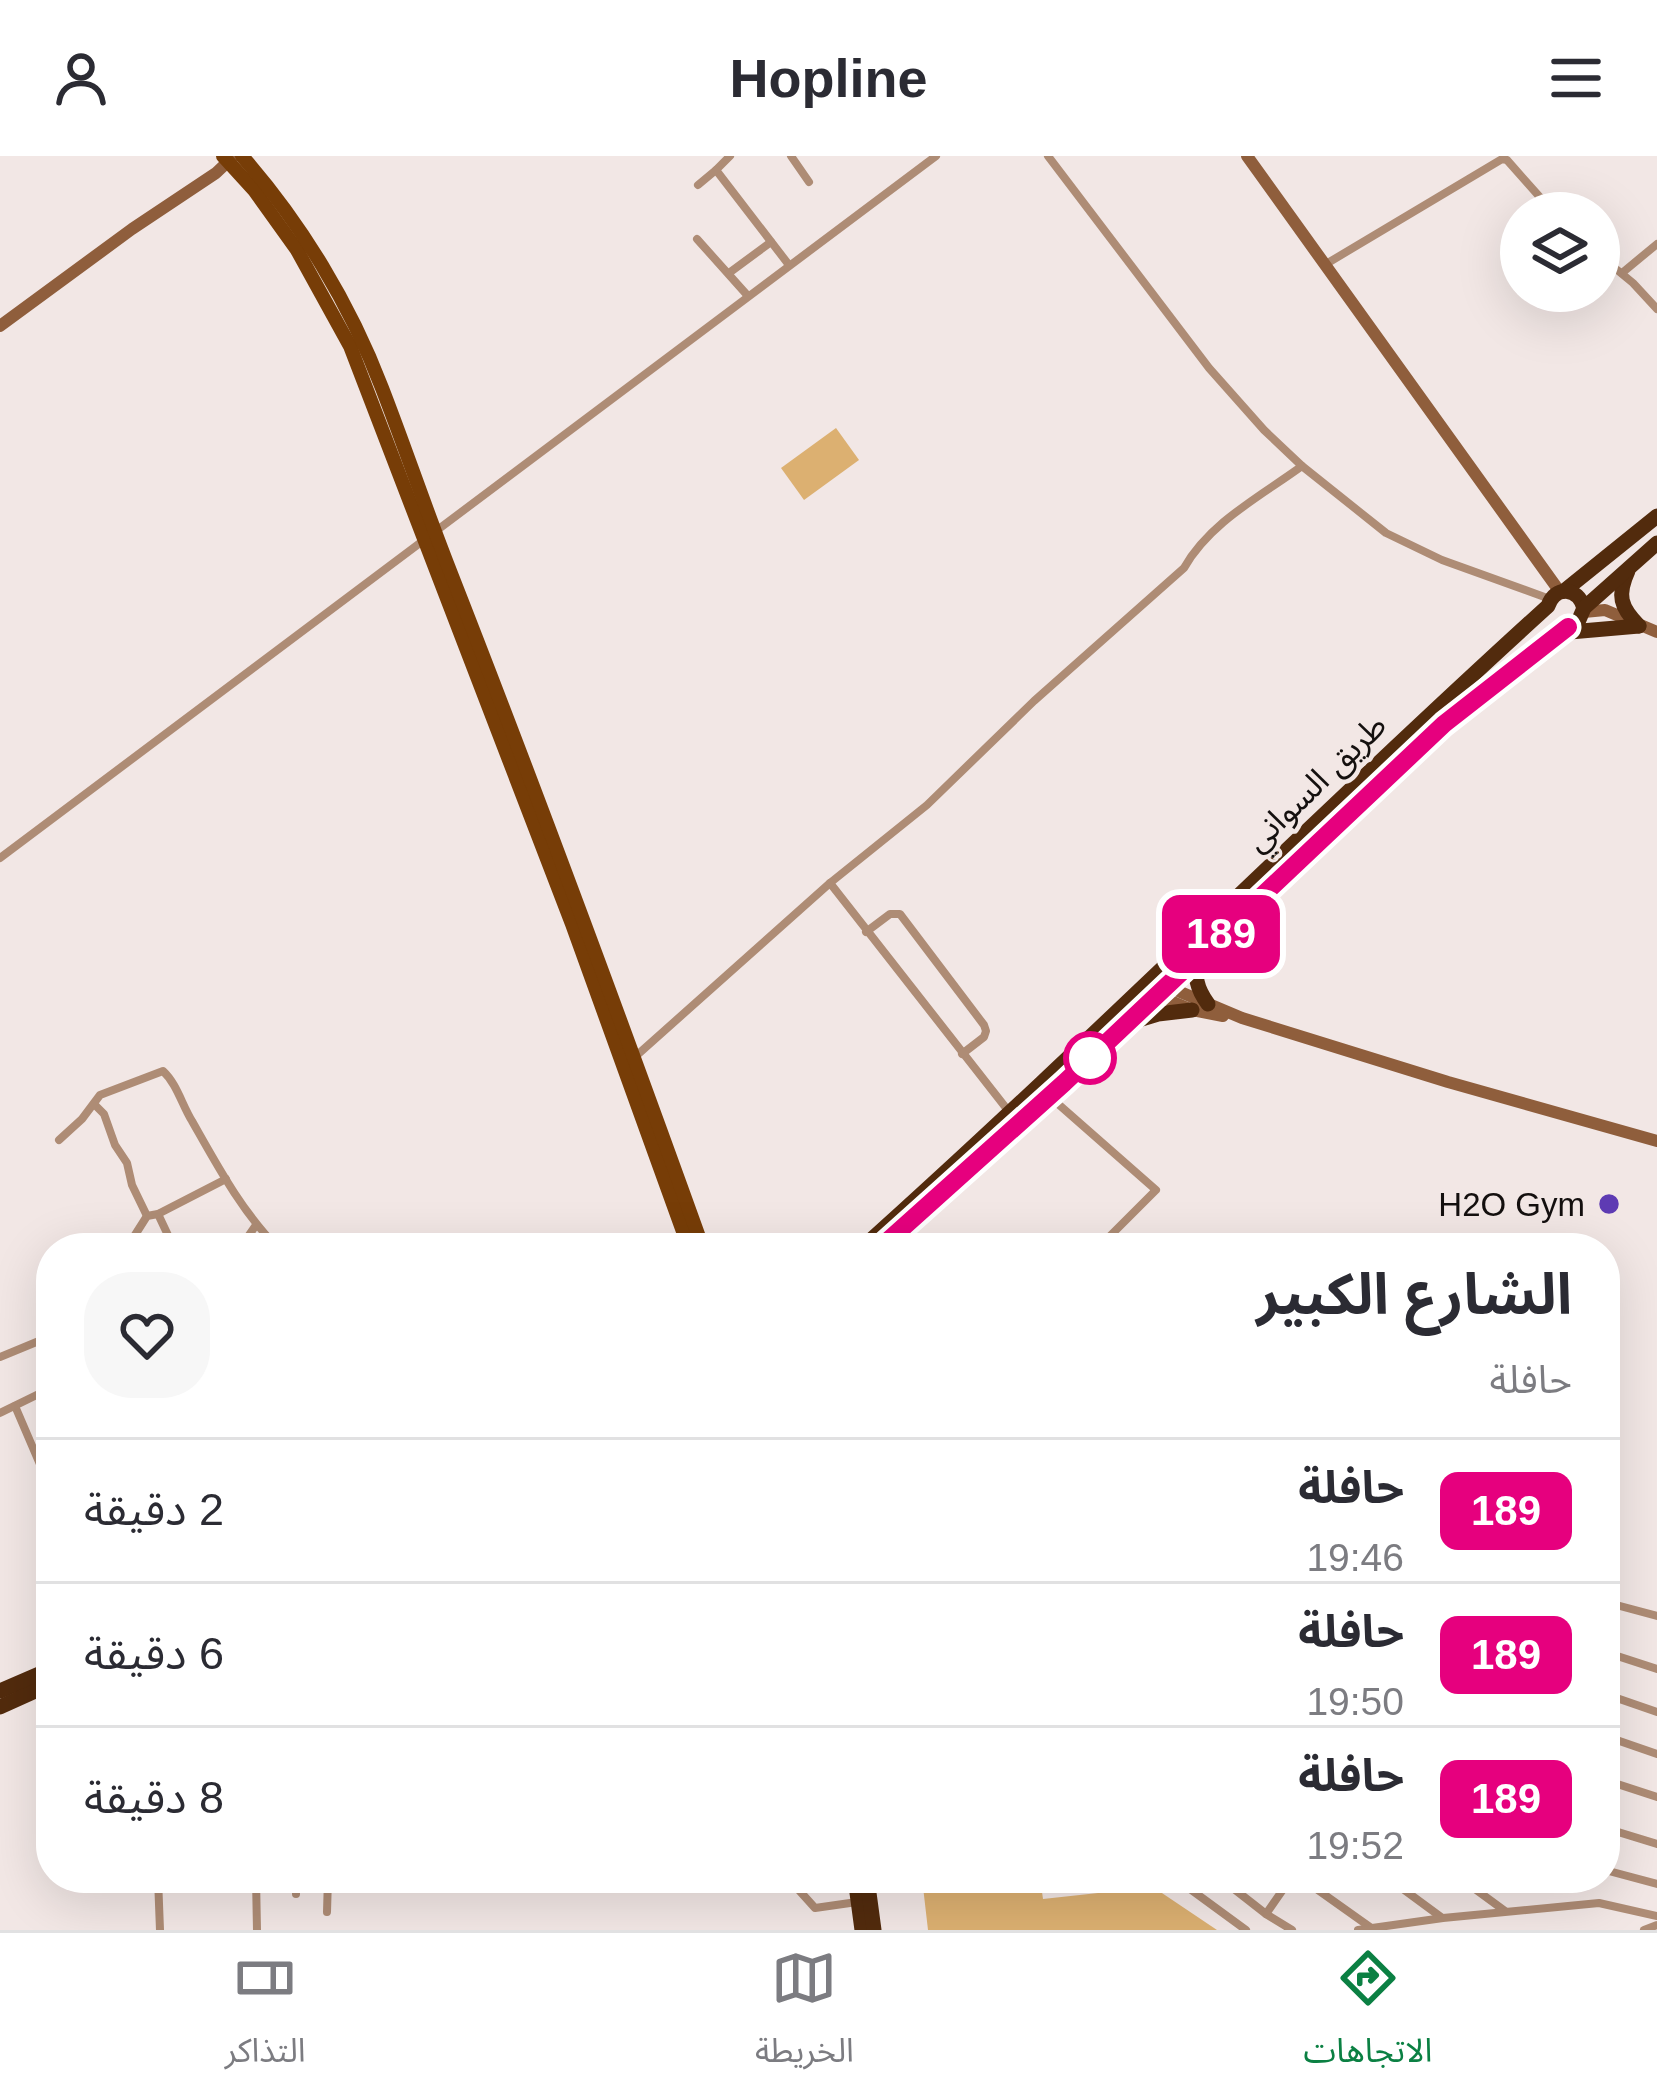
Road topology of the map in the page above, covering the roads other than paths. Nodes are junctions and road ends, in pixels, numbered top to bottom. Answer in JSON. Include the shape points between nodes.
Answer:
{"nodes":[{"id":1,"x":730,"y":156,"type":"edge"},
{"id":2,"x":791,"y":156,"type":"edge"},
{"id":3,"x":936,"y":156,"type":"edge"},
{"id":4,"x":1048,"y":156,"type":"edge"},
{"id":5,"x":1247,"y":156,"type":"edge"},
{"id":6,"x":232,"y":157,"type":"edge"},
{"id":7,"x":716,"y":170,"type":"junction"},
{"id":8,"x":809,"y":182,"type":"dead end"},
{"id":9,"x":698,"y":184,"type":"dead end"},
{"id":10,"x":1535,"y":192,"type":"edge"},
{"id":11,"x":697,"y":239,"type":"dead end"},
{"id":12,"x":771,"y":242,"type":"junction"},
{"id":13,"x":1657,"y":244,"type":"edge"},
{"id":14,"x":1326,"y":264,"type":"junction"},
{"id":15,"x":789,"y":266,"type":"junction"},
{"id":16,"x":728,"y":273,"type":"junction"},
{"id":17,"x":1622,"y":273,"type":"joint"},
{"id":18,"x":748,"y":296,"type":"junction"},
{"id":19,"x":1657,"y":309,"type":"edge"},
{"id":20,"x":0,"y":326,"type":"edge"},
{"id":21,"x":1302,"y":466,"type":"junction"},
{"id":22,"x":1657,"y":516,"type":"edge"},
{"id":23,"x":429,"y":535,"type":"junction"},
{"id":24,"x":1657,"y":543,"type":"edge"},
{"id":25,"x":1628,"y":569,"type":"junction"},
{"id":26,"x":1555,"y":597,"type":"junction"},
{"id":27,"x":1584,"y":610,"type":"junction"},
{"id":28,"x":1639,"y":626,"type":"junction"},
{"id":29,"x":1562,"y":632,"type":"junction"},
{"id":30,"x":1657,"y":632,"type":"edge"},
{"id":31,"x":0,"y":858,"type":"edge"},
{"id":32,"x":830,"y":883,"type":"junction"},
{"id":33,"x":866,"y":932,"type":"junction"},
{"id":34,"x":1201,"y":952,"type":"junction"},
{"id":35,"x":1155,"y":988,"type":"junction"},
{"id":36,"x":1200,"y":1007,"type":"junction"},
{"id":37,"x":1126,"y":1024,"type":"junction"},
{"id":38,"x":962,"y":1054,"type":"junction"},
{"id":39,"x":630,"y":1063,"type":"junction"},
{"id":40,"x":1049,"y":1096,"type":"junction"},
{"id":41,"x":94,"y":1103,"type":"junction"},
{"id":42,"x":1011,"y":1114,"type":"junction"},
{"id":43,"x":59,"y":1140,"type":"dead end"},
{"id":44,"x":1657,"y":1142,"type":"edge"},
{"id":45,"x":226,"y":1179,"type":"junction"},
{"id":46,"x":153,"y":1215,"type":"junction"},
{"id":47,"x":256,"y":1225,"type":"junction"},
{"id":48,"x":138,"y":1233,"type":"edge"},
{"id":49,"x":164,"y":1233,"type":"edge"},
{"id":50,"x":250,"y":1233,"type":"edge"},
{"id":51,"x":264,"y":1233,"type":"edge"},
{"id":52,"x":684,"y":1233,"type":"edge"},
{"id":53,"x":697,"y":1233,"type":"edge"},
{"id":54,"x":879,"y":1233,"type":"edge"},
{"id":55,"x":897,"y":1233,"type":"edge"},
{"id":56,"x":1113,"y":1233,"type":"edge"},
{"id":57,"x":36,"y":1342,"type":"edge"},
{"id":58,"x":0,"y":1357,"type":"edge"},
{"id":59,"x":36,"y":1396,"type":"edge"},
{"id":60,"x":15,"y":1406,"type":"junction"},
{"id":61,"x":0,"y":1413,"type":"edge"},
{"id":62,"x":36,"y":1455,"type":"edge"},
{"id":63,"x":1620,"y":1605,"type":"edge"},
{"id":64,"x":1657,"y":1616,"type":"edge"},
{"id":65,"x":1620,"y":1657,"type":"edge"},
{"id":66,"x":1657,"y":1669,"type":"edge"},
{"id":67,"x":36,"y":1676,"type":"edge"},
{"id":68,"x":0,"y":1691,"type":"edge"},
{"id":69,"x":36,"y":1691,"type":"edge"},
{"id":70,"x":1620,"y":1699,"type":"edge"},
{"id":71,"x":0,"y":1707,"type":"edge"},
{"id":72,"x":1657,"y":1712,"type":"edge"},
{"id":73,"x":1620,"y":1741,"type":"edge"},
{"id":74,"x":1657,"y":1754,"type":"edge"},
{"id":75,"x":1620,"y":1785,"type":"edge"},
{"id":76,"x":1657,"y":1797,"type":"edge"},
{"id":77,"x":1620,"y":1833,"type":"edge"},
{"id":78,"x":1657,"y":1844,"type":"edge"},
{"id":79,"x":1620,"y":1874,"type":"edge"},
{"id":80,"x":1657,"y":1884,"type":"edge"},
{"id":81,"x":159,"y":1893,"type":"edge"},
{"id":82,"x":256,"y":1893,"type":"edge"},
{"id":83,"x":328,"y":1893,"type":"edge"},
{"id":84,"x":802,"y":1893,"type":"edge"},
{"id":85,"x":857,"y":1893,"type":"edge"},
{"id":86,"x":869,"y":1893,"type":"edge"},
{"id":87,"x":1195,"y":1893,"type":"edge"},
{"id":88,"x":1239,"y":1893,"type":"edge"},
{"id":89,"x":1281,"y":1893,"type":"edge"},
{"id":90,"x":1322,"y":1893,"type":"edge"},
{"id":91,"x":1409,"y":1893,"type":"edge"},
{"id":92,"x":1481,"y":1893,"type":"edge"},
{"id":93,"x":858,"y":1902,"type":"junction"},
{"id":94,"x":327,"y":1912,"type":"dead end"},
{"id":95,"x":1507,"y":1912,"type":"junction"},
{"id":96,"x":1266,"y":1914,"type":"junction"},
{"id":97,"x":1443,"y":1918,"type":"junction"},
{"id":98,"x":1657,"y":1922,"type":"edge"},
{"id":99,"x":1371,"y":1928,"type":"edge"},
{"id":100,"x":160,"y":1930,"type":"edge"},
{"id":101,"x":257,"y":1930,"type":"edge"},
{"id":102,"x":862,"y":1930,"type":"edge"},
{"id":103,"x":874,"y":1930,"type":"edge"},
{"id":104,"x":1246,"y":1930,"type":"edge"},
{"id":105,"x":1292,"y":1930,"type":"edge"},
{"id":106,"x":1358,"y":1930,"type":"edge"},
{"id":107,"x":1633,"y":1930,"type":"edge"},
{"id":108,"x":1644,"y":1930,"type":"edge"}],
"edges":[{"from":1,"to":7,"type":"street"},
{"from":2,"to":8,"type":"street"},
{"from":3,"to":15,"type":"street"},
{"from":4,"to":21,"type":"street","via":[[1209,368]]},
{"from":5,"to":14,"type":"street"},
{"from":6,"to":20,"type":"street"},
{"from":6,"to":23,"type":"main road","via":[[285,210],[347,312],[381,386]]},
{"from":7,"to":9,"type":"street"},
{"from":7,"to":12,"type":"street"},
{"from":10,"to":14,"type":"street","via":[[1502,159]]},
{"from":11,"to":16,"type":"street"},
{"from":12,"to":15,"type":"street"},
{"from":12,"to":16,"type":"street"},
{"from":13,"to":17,"type":"street"},
{"from":14,"to":26,"type":"street"},
{"from":15,"to":18,"type":"street"},
{"from":16,"to":18,"type":"street"},
{"from":17,"to":19,"type":"street"},
{"from":18,"to":23,"type":"street"},
{"from":21,"to":26,"type":"street","via":[[1386,532],[1442,560]]},
{"from":21,"to":32,"type":"street","via":[[1233,513],[927,805]]},
{"from":22,"to":26,"type":"highway","name":"طريق السواني"},
{"from":23,"to":31,"type":"street"},
{"from":23,"to":39,"type":"main road"},
{"from":24,"to":25,"type":"highway"},
{"from":25,"to":27,"type":"highway"},
{"from":25,"to":28,"type":"highway","via":[[1620,600]]},
{"from":26,"to":27,"type":"highway","via":[[1579,597]]},
{"from":26,"to":29,"type":"highway","via":[[1553,622]]},
{"from":26,"to":35,"type":"highway","name":"طريق السواني"},
{"from":27,"to":28,"type":"street"},
{"from":27,"to":29,"type":"highway","name":"طريق السواني"},
{"from":28,"to":29,"type":"highway"},
{"from":28,"to":30,"type":"street"},
{"from":29,"to":34,"type":"highway","name":"طريق السواني","via":[[1444,724]]},
{"from":32,"to":33,"type":"street"},
{"from":32,"to":39,"type":"street"},
{"from":33,"to":38,"type":"street"},
{"from":33,"to":38,"type":"street","via":[[900,914],[984,1025],[984,1036]]},
{"from":34,"to":35,"type":"highway","name":"طريق السواني"},
{"from":34,"to":36,"type":"highway"},
{"from":35,"to":36,"type":"street"},
{"from":35,"to":37,"type":"highway","name":"طريق السواني"},
{"from":35,"to":42,"type":"highway","name":"طريق السواني"},
{"from":36,"to":37,"type":"highway"},
{"from":36,"to":44,"type":"street"},
{"from":37,"to":40,"type":"highway","name":"طريق السواني"},
{"from":38,"to":42,"type":"street"},
{"from":39,"to":52,"type":"main road"},
{"from":39,"to":53,"type":"main road"},
{"from":40,"to":55,"type":"highway","name":"طريق السواني"},
{"from":40,"to":56,"type":"street","via":[[1156,1190]]},
{"from":41,"to":43,"type":"street"},
{"from":41,"to":45,"type":"street","via":[[163,1071]]},
{"from":41,"to":46,"type":"street"},
{"from":42,"to":54,"type":"highway","name":"طريق السواني"},
{"from":45,"to":46,"type":"street"},
{"from":45,"to":47,"type":"street"},
{"from":46,"to":48,"type":"street"},
{"from":46,"to":49,"type":"street"},
{"from":47,"to":50,"type":"street"},
{"from":47,"to":51,"type":"street"},
{"from":57,"to":58,"type":"street"},
{"from":59,"to":60,"type":"street"},
{"from":60,"to":61,"type":"street"},
{"from":60,"to":62,"type":"street"},
{"from":63,"to":64,"type":"street"},
{"from":65,"to":66,"type":"street"},
{"from":67,"to":68,"type":"highway"},
{"from":69,"to":71,"type":"highway"},
{"from":70,"to":72,"type":"street"},
{"from":73,"to":74,"type":"street"},
{"from":75,"to":76,"type":"street"},
{"from":77,"to":78,"type":"street"},
{"from":79,"to":80,"type":"street"},
{"from":81,"to":100,"type":"street"},
{"from":82,"to":101,"type":"street"},
{"from":83,"to":94,"type":"street"},
{"from":84,"to":93,"type":"street","via":[[815,1908]]},
{"from":85,"to":93,"type":"highway"},
{"from":86,"to":103,"type":"highway"},
{"from":87,"to":104,"type":"street"},
{"from":88,"to":96,"type":"street"},
{"from":89,"to":96,"type":"street"},
{"from":90,"to":99,"type":"street"},
{"from":91,"to":97,"type":"street"},
{"from":92,"to":95,"type":"street"},
{"from":93,"to":102,"type":"highway"},
{"from":95,"to":97,"type":"street"},
{"from":95,"to":98,"type":"street","via":[[1604,1903]]},
{"from":96,"to":105,"type":"street"},
{"from":97,"to":99,"type":"street"},
{"from":98,"to":108,"type":"street"},
{"from":99,"to":106,"type":"street"},
{"from":107,"to":108,"type":"street"}]}
